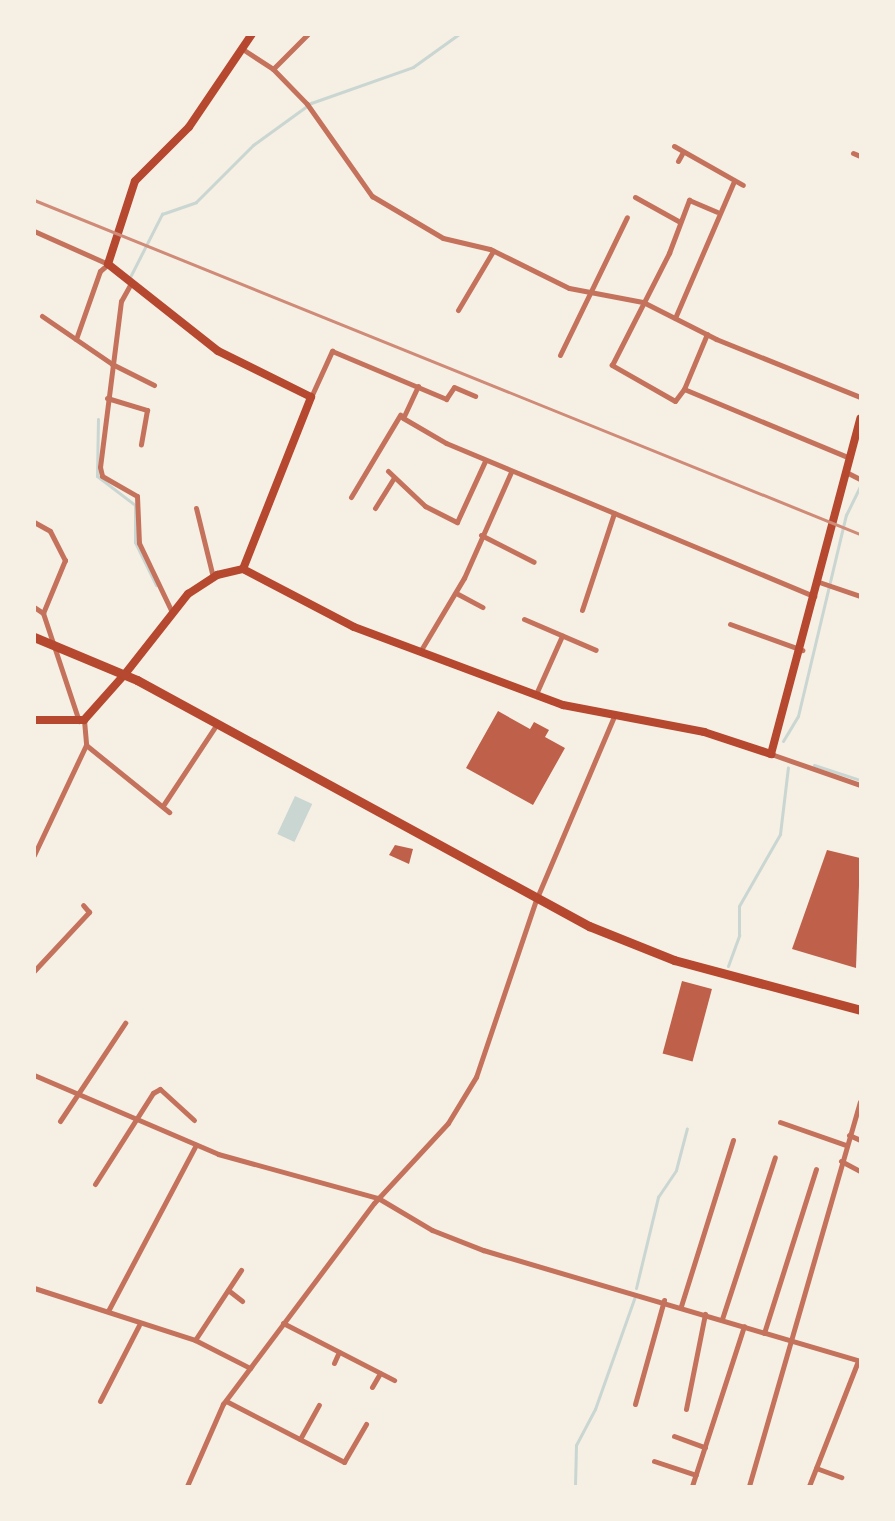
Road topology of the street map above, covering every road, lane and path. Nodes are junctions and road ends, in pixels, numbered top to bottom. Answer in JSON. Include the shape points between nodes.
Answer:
{"nodes":[{"id":1,"x":252,"y":34,"type":"edge"},
{"id":2,"x":308,"y":34,"type":"edge"},
{"id":3,"x":244,"y":50,"type":"junction"},
{"id":4,"x":273,"y":69,"type":"junction"},
{"id":5,"x":674,"y":146,"type":"dead end"},
{"id":6,"x":683,"y":152,"type":"junction"},
{"id":7,"x":853,"y":153,"type":"dead end"},
{"id":8,"x":861,"y":156,"type":"edge"},
{"id":9,"x":678,"y":161,"type":"dead end"},
{"id":10,"x":734,"y":180,"type":"junction"},
{"id":11,"x":742,"y":185,"type":"dead end"},
{"id":12,"x":635,"y":197,"type":"dead end"},
{"id":13,"x":717,"y":212,"type":"junction"},
{"id":14,"x":627,"y":217,"type":"dead end"},
{"id":15,"x":680,"y":222,"type":"junction"},
{"id":16,"x":34,"y":231,"type":"edge"},
{"id":17,"x":493,"y":251,"type":"junction"},
{"id":18,"x":108,"y":264,"type":"junction"},
{"id":19,"x":130,"y":285,"type":"junction"},
{"id":20,"x":588,"y":291,"type":"junction"},
{"id":21,"x":643,"y":302,"type":"junction"},
{"id":22,"x":458,"y":310,"type":"dead end"},
{"id":23,"x":42,"y":316,"type":"dead end"},
{"id":24,"x":675,"y":318,"type":"junction"},
{"id":25,"x":707,"y":334,"type":"junction"},
{"id":26,"x":76,"y":339,"type":"junction"},
{"id":27,"x":560,"y":355,"type":"dead end"},
{"id":28,"x":112,"y":364,"type":"junction"},
{"id":29,"x":154,"y":385,"type":"dead end"},
{"id":30,"x":418,"y":386,"type":"junction"},
{"id":31,"x":684,"y":389,"type":"junction"},
{"id":32,"x":475,"y":396,"type":"dead end"},
{"id":33,"x":311,"y":397,"type":"junction"},
{"id":34,"x":861,"y":397,"type":"edge"},
{"id":35,"x":107,"y":398,"type":"junction"},
{"id":36,"x":400,"y":415,"type":"dead end"},
{"id":37,"x":861,"y":419,"type":"edge"},
{"id":38,"x":141,"y":444,"type":"dead end"},
{"id":39,"x":850,"y":458,"type":"junction"},
{"id":40,"x":485,"y":461,"type":"junction"},
{"id":41,"x":388,"y":471,"type":"dead end"},
{"id":42,"x":511,"y":472,"type":"junction"},
{"id":43,"x":846,"y":472,"type":"junction"},
{"id":44,"x":394,"y":478,"type":"junction"},
{"id":45,"x":860,"y":479,"type":"edge"},
{"id":46,"x":351,"y":497,"type":"dead end"},
{"id":47,"x":380,"y":500,"type":"junction"},
{"id":48,"x":387,"y":504,"type":"dead end"},
{"id":49,"x":196,"y":508,"type":"dead end"},
{"id":50,"x":375,"y":508,"type":"dead end"},
{"id":51,"x":614,"y":513,"type":"junction"},
{"id":52,"x":34,"y":522,"type":"edge"},
{"id":53,"x":481,"y":535,"type":"junction"},
{"id":54,"x":534,"y":562,"type":"dead end"},
{"id":55,"x":243,"y":569,"type":"junction"},
{"id":56,"x":213,"y":577,"type":"junction"},
{"id":57,"x":826,"y":584,"type":"junction"},
{"id":58,"x":456,"y":593,"type":"junction"},
{"id":59,"x":861,"y":596,"type":"edge"},
{"id":60,"x":815,"y":597,"type":"junction"},
{"id":61,"x":34,"y":607,"type":"edge"},
{"id":62,"x":482,"y":607,"type":"dead end"},
{"id":63,"x":171,"y":610,"type":"junction"},
{"id":64,"x":582,"y":610,"type":"dead end"},
{"id":65,"x":43,"y":613,"type":"junction"},
{"id":66,"x":524,"y":619,"type":"dead end"},
{"id":67,"x":730,"y":624,"type":"dead end"},
{"id":68,"x":562,"y":636,"type":"junction"},
{"id":69,"x":34,"y":637,"type":"edge"},
{"id":70,"x":53,"y":645,"type":"junction"},
{"id":71,"x":421,"y":650,"type":"junction"},
{"id":72,"x":596,"y":650,"type":"dead end"},
{"id":73,"x":802,"y":650,"type":"junction"},
{"id":74,"x":125,"y":674,"type":"junction"},
{"id":75,"x":536,"y":694,"type":"junction"},
{"id":76,"x":614,"y":716,"type":"junction"},
{"id":77,"x":34,"y":720,"type":"edge"},
{"id":78,"x":82,"y":721,"type":"junction"},
{"id":79,"x":217,"y":724,"type":"junction"},
{"id":80,"x":86,"y":745,"type":"junction"},
{"id":81,"x":771,"y":754,"type":"junction"},
{"id":82,"x":861,"y":785,"type":"edge"},
{"id":83,"x":164,"y":804,"type":"junction"},
{"id":84,"x":169,"y":812,"type":"dead end"},
{"id":85,"x":34,"y":855,"type":"edge"},
{"id":86,"x":536,"y":900,"type":"junction"},
{"id":87,"x":83,"y":905,"type":"dead end"},
{"id":88,"x":34,"y":971,"type":"edge"},
{"id":89,"x":861,"y":1010,"type":"edge"},
{"id":90,"x":125,"y":1023,"type":"dead end"},
{"id":91,"x":34,"y":1075,"type":"edge"},
{"id":92,"x":76,"y":1090,"type":"junction"},
{"id":93,"x":861,"y":1102,"type":"edge"},
{"id":94,"x":136,"y":1118,"type":"junction"},
{"id":95,"x":194,"y":1120,"type":"dead end"},
{"id":96,"x":60,"y":1121,"type":"dead end"},
{"id":97,"x":780,"y":1122,"type":"dead end"},
{"id":98,"x":849,"y":1135,"type":"junction"},
{"id":99,"x":733,"y":1140,"type":"dead end"},
{"id":100,"x":861,"y":1140,"type":"edge"},
{"id":101,"x":196,"y":1145,"type":"junction"},
{"id":102,"x":846,"y":1145,"type":"junction"},
{"id":103,"x":775,"y":1157,"type":"dead end"},
{"id":104,"x":841,"y":1161,"type":"junction"},
{"id":105,"x":816,"y":1169,"type":"dead end"},
{"id":106,"x":861,"y":1171,"type":"edge"},
{"id":107,"x":95,"y":1184,"type":"dead end"},
{"id":108,"x":378,"y":1198,"type":"junction"},
{"id":109,"x":241,"y":1270,"type":"dead end"},
{"id":110,"x":35,"y":1289,"type":"edge"},
{"id":111,"x":228,"y":1290,"type":"junction"},
{"id":112,"x":664,"y":1300,"type":"junction"},
{"id":113,"x":242,"y":1301,"type":"dead end"},
{"id":114,"x":681,"y":1306,"type":"junction"},
{"id":115,"x":108,"y":1311,"type":"junction"},
{"id":116,"x":705,"y":1314,"type":"junction"},
{"id":117,"x":722,"y":1319,"type":"junction"},
{"id":118,"x":283,"y":1323,"type":"junction"},
{"id":119,"x":139,"y":1325,"type":"junction"},
{"id":120,"x":744,"y":1326,"type":"junction"},
{"id":121,"x":764,"y":1333,"type":"junction"},
{"id":122,"x":195,"y":1340,"type":"junction"},
{"id":123,"x":792,"y":1342,"type":"junction"},
{"id":124,"x":339,"y":1352,"type":"junction"},
{"id":125,"x":859,"y":1361,"type":"edge"},
{"id":126,"x":334,"y":1363,"type":"dead end"},
{"id":127,"x":250,"y":1368,"type":"junction"},
{"id":128,"x":380,"y":1373,"type":"junction"},
{"id":129,"x":394,"y":1380,"type":"dead end"},
{"id":130,"x":372,"y":1387,"type":"dead end"},
{"id":131,"x":100,"y":1401,"type":"dead end"},
{"id":132,"x":226,"y":1401,"type":"junction"},
{"id":133,"x":635,"y":1404,"type":"dead end"},
{"id":134,"x":319,"y":1405,"type":"dead end"},
{"id":135,"x":686,"y":1409,"type":"dead end"},
{"id":136,"x":366,"y":1424,"type":"dead end"},
{"id":137,"x":674,"y":1436,"type":"dead end"},
{"id":138,"x":300,"y":1439,"type":"junction"},
{"id":139,"x":705,"y":1447,"type":"junction"},
{"id":140,"x":654,"y":1461,"type":"dead end"},
{"id":141,"x":816,"y":1468,"type":"junction"},
{"id":142,"x":696,"y":1475,"type":"junction"},
{"id":143,"x":841,"y":1477,"type":"dead end"},
{"id":144,"x":187,"y":1486,"type":"edge"},
{"id":145,"x":692,"y":1486,"type":"edge"},
{"id":146,"x":749,"y":1486,"type":"edge"},
{"id":147,"x":809,"y":1486,"type":"edge"}],
"edges":[{"from":1,"to":3,"type":"main road"},
{"from":2,"to":4,"type":"street"},
{"from":3,"to":4,"type":"street"},
{"from":3,"to":18,"type":"main road","via":[[189,127],[135,181]]},
{"from":4,"to":17,"type":"street","via":[[308,106],[372,196],[443,238]]},
{"from":5,"to":6,"type":"street"},
{"from":6,"to":9,"type":"street"},
{"from":6,"to":10,"type":"street"},
{"from":7,"to":8,"type":"street"},
{"from":10,"to":11,"type":"street"},
{"from":10,"to":13,"type":"street"},
{"from":12,"to":15,"type":"street"},
{"from":13,"to":15,"type":"street","via":[[688,200]]},
{"from":13,"to":24,"type":"street"},
{"from":14,"to":20,"type":"street"},
{"from":15,"to":21,"type":"street"},
{"from":16,"to":18,"type":"street"},
{"from":17,"to":20,"type":"street"},
{"from":17,"to":22,"type":"street"},
{"from":18,"to":19,"type":"main road"},
{"from":18,"to":26,"type":"street","via":[[100,271]]},
{"from":19,"to":28,"type":"street","via":[[121,301]]},
{"from":19,"to":33,"type":"main road","via":[[218,351]]},
{"from":20,"to":21,"type":"street"},
{"from":20,"to":27,"type":"street"},
{"from":21,"to":24,"type":"street"},
{"from":21,"to":31,"type":"street","via":[[612,365],[675,401]]},
{"from":23,"to":26,"type":"street"},
{"from":24,"to":25,"type":"street"},
{"from":25,"to":31,"type":"street"},
{"from":25,"to":34,"type":"street"},
{"from":26,"to":28,"type":"street"},
{"from":28,"to":29,"type":"street"},
{"from":28,"to":35,"type":"street"},
{"from":30,"to":32,"type":"street","via":[[446,399],[454,387]]},
{"from":30,"to":33,"type":"street","via":[[332,351]]},
{"from":30,"to":40,"type":"street","via":[[404,418]]},
{"from":31,"to":39,"type":"street"},
{"from":33,"to":55,"type":"main road"},
{"from":35,"to":38,"type":"street","via":[[147,410]]},
{"from":35,"to":63,"type":"street","via":[[102,476],[137,496],[139,543]]},
{"from":36,"to":46,"type":"street"},
{"from":37,"to":39,"type":"main road"},
{"from":39,"to":43,"type":"main road"},
{"from":40,"to":42,"type":"street"},
{"from":40,"to":44,"type":"street","via":[[457,522],[425,506]]},
{"from":41,"to":44,"type":"street"},
{"from":42,"to":51,"type":"street"},
{"from":42,"to":53,"type":"street"},
{"from":43,"to":45,"type":"street"},
{"from":43,"to":57,"type":"main road"},
{"from":44,"to":47,"type":"street"},
{"from":47,"to":48,"type":"street"},
{"from":47,"to":50,"type":"street"},
{"from":49,"to":56,"type":"street"},
{"from":51,"to":60,"type":"street"},
{"from":51,"to":64,"type":"street"},
{"from":52,"to":65,"type":"street","via":[[50,531],[65,560]]},
{"from":53,"to":54,"type":"street"},
{"from":53,"to":58,"type":"street"},
{"from":55,"to":56,"type":"main road"},
{"from":55,"to":71,"type":"main road","via":[[354,627]]},
{"from":56,"to":63,"type":"main road"},
{"from":57,"to":59,"type":"street"},
{"from":57,"to":60,"type":"main road"},
{"from":58,"to":62,"type":"street"},
{"from":58,"to":71,"type":"street"},
{"from":60,"to":73,"type":"main road"},
{"from":61,"to":65,"type":"street"},
{"from":63,"to":74,"type":"main road"},
{"from":65,"to":70,"type":"street"},
{"from":66,"to":68,"type":"street"},
{"from":67,"to":73,"type":"street"},
{"from":68,"to":72,"type":"street"},
{"from":68,"to":75,"type":"street"},
{"from":69,"to":70,"type":"highway"},
{"from":70,"to":74,"type":"highway"},
{"from":70,"to":78,"type":"street"},
{"from":71,"to":75,"type":"main road"},
{"from":73,"to":81,"type":"main road"},
{"from":74,"to":78,"type":"main road"},
{"from":74,"to":79,"type":"highway"},
{"from":75,"to":76,"type":"main road"},
{"from":76,"to":81,"type":"main road","via":[[704,732]]},
{"from":76,"to":86,"type":"street"},
{"from":77,"to":78,"type":"main road"},
{"from":78,"to":80,"type":"street"},
{"from":79,"to":83,"type":"street"},
{"from":79,"to":86,"type":"highway"},
{"from":80,"to":83,"type":"street"},
{"from":80,"to":85,"type":"street"},
{"from":81,"to":82,"type":"street"},
{"from":83,"to":84,"type":"street"},
{"from":86,"to":89,"type":"highway","via":[[674,960]]},
{"from":86,"to":108,"type":"street","via":[[495,1034],[476,1077],[447,1123]]},
{"from":87,"to":88,"type":"street","via":[[89,912]]},
{"from":90,"to":92,"type":"street"},
{"from":91,"to":92,"type":"street"},
{"from":92,"to":94,"type":"street"},
{"from":92,"to":96,"type":"street"},
{"from":93,"to":98,"type":"street"},
{"from":94,"to":95,"type":"street","via":[[160,1089]]},
{"from":94,"to":101,"type":"street"},
{"from":94,"to":107,"type":"street"},
{"from":97,"to":102,"type":"street"},
{"from":98,"to":100,"type":"street"},
{"from":98,"to":102,"type":"street"},
{"from":99,"to":114,"type":"street"},
{"from":101,"to":108,"type":"street"},
{"from":101,"to":115,"type":"street"},
{"from":102,"to":104,"type":"street"},
{"from":103,"to":117,"type":"street"},
{"from":104,"to":106,"type":"street"},
{"from":104,"to":123,"type":"street"},
{"from":105,"to":121,"type":"street"},
{"from":108,"to":112,"type":"street","via":[[432,1230],[483,1250]]},
{"from":108,"to":118,"type":"street"},
{"from":109,"to":111,"type":"street"},
{"from":110,"to":115,"type":"street"},
{"from":111,"to":113,"type":"street"},
{"from":111,"to":122,"type":"street"},
{"from":112,"to":114,"type":"street"},
{"from":112,"to":133,"type":"street"},
{"from":114,"to":116,"type":"street"},
{"from":115,"to":119,"type":"street"},
{"from":116,"to":117,"type":"street"},
{"from":116,"to":135,"type":"street"},
{"from":117,"to":120,"type":"street"},
{"from":118,"to":124,"type":"street"},
{"from":118,"to":127,"type":"street"},
{"from":119,"to":122,"type":"street"},
{"from":119,"to":131,"type":"street"},
{"from":120,"to":121,"type":"street"},
{"from":120,"to":139,"type":"street"},
{"from":121,"to":123,"type":"street"},
{"from":122,"to":127,"type":"street"},
{"from":123,"to":125,"type":"street"},
{"from":123,"to":146,"type":"street"},
{"from":124,"to":126,"type":"street"},
{"from":124,"to":128,"type":"street"},
{"from":125,"to":141,"type":"street"},
{"from":127,"to":132,"type":"street"},
{"from":128,"to":129,"type":"street"},
{"from":128,"to":130,"type":"street"},
{"from":132,"to":138,"type":"street"},
{"from":132,"to":144,"type":"street"},
{"from":134,"to":138,"type":"street"},
{"from":136,"to":138,"type":"street","via":[[344,1462]]},
{"from":137,"to":139,"type":"street"},
{"from":139,"to":142,"type":"street"},
{"from":140,"to":142,"type":"street"},
{"from":141,"to":143,"type":"street"},
{"from":141,"to":147,"type":"street"},
{"from":142,"to":145,"type":"street"}]}
